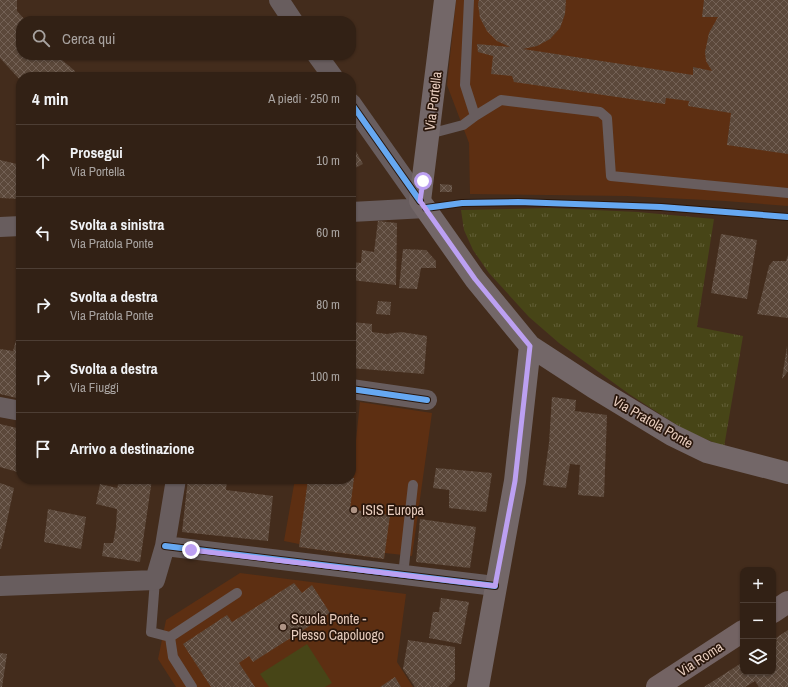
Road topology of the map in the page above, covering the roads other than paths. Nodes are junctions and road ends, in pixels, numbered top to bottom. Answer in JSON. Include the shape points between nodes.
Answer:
{"nodes":[{"id":1,"x":278,"y":0,"type":"edge"},
{"id":2,"x":445,"y":0,"type":"edge"},
{"id":3,"x":469,"y":0,"type":"edge"},
{"id":4,"x":289,"y":16,"type":"edge"},
{"id":5,"x":321,"y":60,"type":"edge"},
{"id":6,"x":329,"y":72,"type":"edge"},
{"id":7,"x":356,"y":110,"type":"edge"},
{"id":8,"x":475,"y":116,"type":"junction"},
{"id":9,"x":429,"y":134,"type":"junction"},
{"id":10,"x":788,"y":193,"type":"edge"},
{"id":11,"x":423,"y":205,"type":"junction"},
{"id":12,"x":356,"y":212,"type":"edge"},
{"id":13,"x":16,"y":226,"type":"edge"},
{"id":14,"x":0,"y":227,"type":"edge"},
{"id":15,"x":530,"y":346,"type":"junction"},
{"id":16,"x":356,"y":390,"type":"edge"},
{"id":17,"x":426,"y":406,"type":"dead end"},
{"id":18,"x":0,"y":407,"type":"edge"},
{"id":19,"x":16,"y":410,"type":"edge"},
{"id":20,"x":788,"y":473,"type":"edge"},
{"id":21,"x":175,"y":484,"type":"edge"},
{"id":22,"x":414,"y":485,"type":"dead end"},
{"id":23,"x":165,"y":546,"type":"junction"},
{"id":24,"x":403,"y":575,"type":"junction"},
{"id":25,"x":155,"y":580,"type":"junction"},
{"id":26,"x":0,"y":586,"type":"edge"},
{"id":27,"x":495,"y":586,"type":"junction"},
{"id":28,"x":237,"y":593,"type":"dead end"},
{"id":29,"x":788,"y":602,"type":"edge"},
{"id":30,"x":776,"y":610,"type":"edge"},
{"id":31,"x":740,"y":633,"type":"edge"},
{"id":32,"x":170,"y":637,"type":"junction"},
{"id":33,"x":192,"y":687,"type":"edge"},
{"id":34,"x":478,"y":687,"type":"edge"},
{"id":35,"x":657,"y":687,"type":"edge"}],
"edges":[{"from":1,"to":4,"type":"street"},
{"from":2,"to":9,"type":"main road","name":"Via Portella"},
{"from":3,"to":8,"type":"lane","via":[[465,85]]},
{"from":5,"to":6,"type":"street"},
{"from":7,"to":11,"type":"street","name":"Via Pratola Ponte"},
{"from":8,"to":9,"type":"lane","via":[[463,125]]},
{"from":8,"to":10,"type":"lane","via":[[501,100],[600,112],[607,118],[611,176]]},
{"from":9,"to":11,"type":"main road","name":"Via Portella"},
{"from":11,"to":12,"type":"street"},
{"from":11,"to":15,"type":"main road","name":"Via Pratola Ponte","via":[[475,279]]},
{"from":13,"to":14,"type":"street"},
{"from":15,"to":20,"type":"main road","name":"Via Pratola Ponte","via":[[672,436],[707,452]]},
{"from":15,"to":27,"type":"main road","via":[[515,481]]},
{"from":16,"to":17,"type":"street"},
{"from":18,"to":19,"type":"street"},
{"from":21,"to":23,"type":"street"},
{"from":22,"to":24,"type":"lane"},
{"from":23,"to":24,"type":"street"},
{"from":23,"to":25,"type":"street"},
{"from":24,"to":27,"type":"street"},
{"from":25,"to":26,"type":"street"},
{"from":25,"to":32,"type":"lane","via":[[151,632]]},
{"from":27,"to":34,"type":"main road"},
{"from":28,"to":32,"type":"lane"},
{"from":29,"to":30,"type":"main road"},
{"from":31,"to":35,"type":"main road","name":"Via Roma"},
{"from":32,"to":33,"type":"lane","via":[[173,657]]}]}
